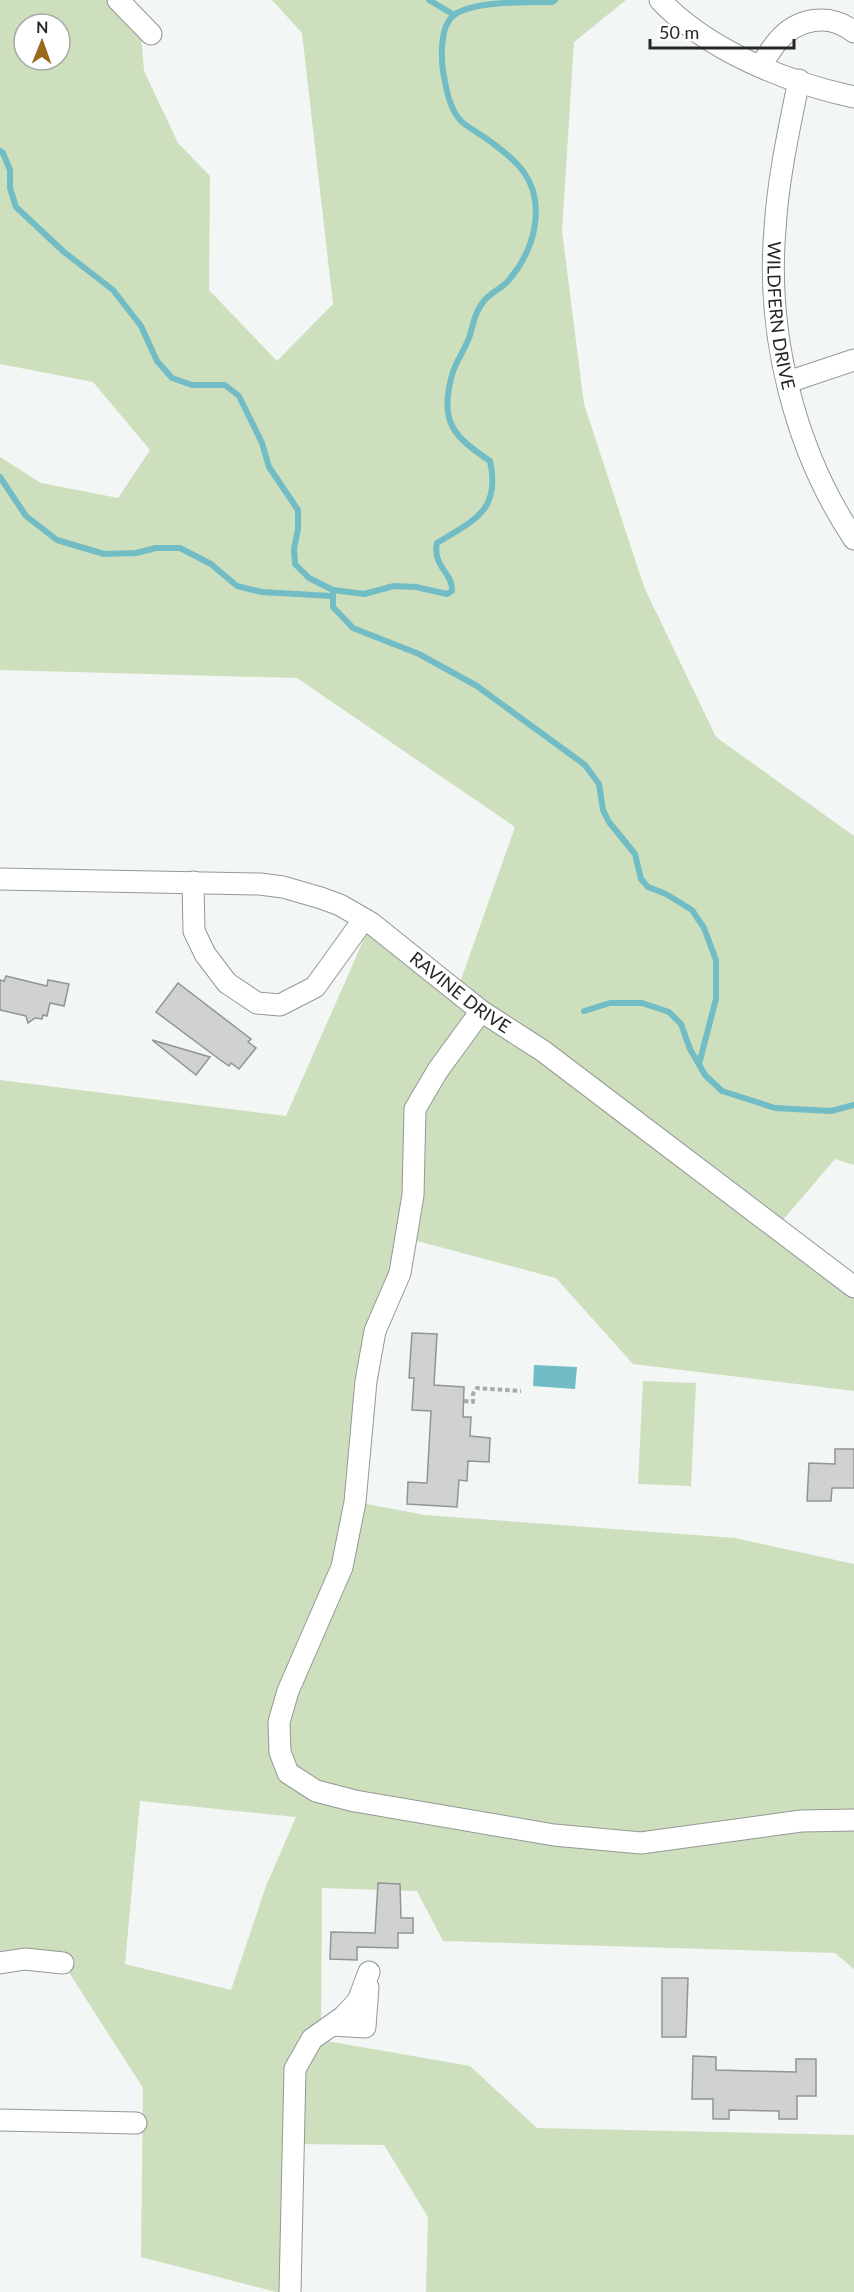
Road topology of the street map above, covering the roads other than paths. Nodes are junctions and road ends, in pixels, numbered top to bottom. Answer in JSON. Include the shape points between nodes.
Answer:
{"nodes":[{"id":1,"x":118,"y":0,"type":"edge"},
{"id":2,"x":660,"y":0,"type":"edge"},
{"id":3,"x":854,"y":33,"type":"edge"},
{"id":4,"x":151,"y":34,"type":"dead end"},
{"id":5,"x":760,"y":66,"type":"junction"},
{"id":6,"x":799,"y":80,"type":"junction"},
{"id":7,"x":845,"y":95,"type":"edge"},
{"id":8,"x":854,"y":110,"type":"edge"},
{"id":9,"x":854,"y":360,"type":"edge"},
{"id":10,"x":788,"y":382,"type":"junction"},
{"id":11,"x":854,"y":539,"type":"edge"},
{"id":12,"x":0,"y":879,"type":"edge"},
{"id":13,"x":193,"y":882,"type":"junction"},
{"id":14,"x":364,"y":919,"type":"junction"},
{"id":15,"x":481,"y":1011,"type":"junction"},
{"id":16,"x":854,"y":1287,"type":"edge"},
{"id":17,"x":854,"y":1820,"type":"edge"},
{"id":18,"x":0,"y":1963,"type":"edge"},
{"id":19,"x":63,"y":1963,"type":"dead end"},
{"id":20,"x":332,"y":2025,"type":"dead end"},
{"id":21,"x":0,"y":2120,"type":"edge"},
{"id":22,"x":136,"y":2123,"type":"dead end"},
{"id":23,"x":290,"y":2292,"type":"edge"}],
"edges":[{"from":1,"to":4,"type":"street"},
{"from":2,"to":5,"type":"street","via":[[704,37]]},
{"from":3,"to":5,"type":"street","via":[[846,25],[819,18],[795,27],[778,40]]},
{"from":5,"to":6,"type":"street"},
{"from":6,"to":7,"type":"street"},
{"from":6,"to":10,"type":"street","name":"WILDFERN DRIVE","via":[[774,230],[774,289]]},
{"from":7,"to":8,"type":"street"},
{"from":9,"to":10,"type":"street"},
{"from":10,"to":11,"type":"street","name":"WILDFERN DRIVE","via":[[815,466]]},
{"from":12,"to":13,"type":"street","name":"RAVINE DRIVE"},
{"from":13,"to":14,"type":"street","name":"RAVINE DRIVE","via":[[283,887],[321,898]]},
{"from":13,"to":14,"type":"street","via":[[194,931],[205,954],[227,983],[257,1003],[280,1005],[315,987]]},
{"from":14,"to":15,"type":"street","name":"RAVINE DRIVE"},
{"from":15,"to":16,"type":"street","name":"RAVINE DRIVE","via":[[543,1051]]},
{"from":15,"to":17,"type":"street","via":[[415,1109],[413,1195],[400,1273],[375,1331],[366,1381],[355,1502],[342,1567],[288,1691],[279,1722],[280,1752],[288,1773],[316,1791],[355,1800],[554,1835],[641,1843],[801,1821]]},
{"from":18,"to":19,"type":"street","via":[[25,1959]]},
{"from":20,"to":23,"type":"street","via":[[312,2039],[295,2069]]},
{"from":21,"to":22,"type":"street"}]}
